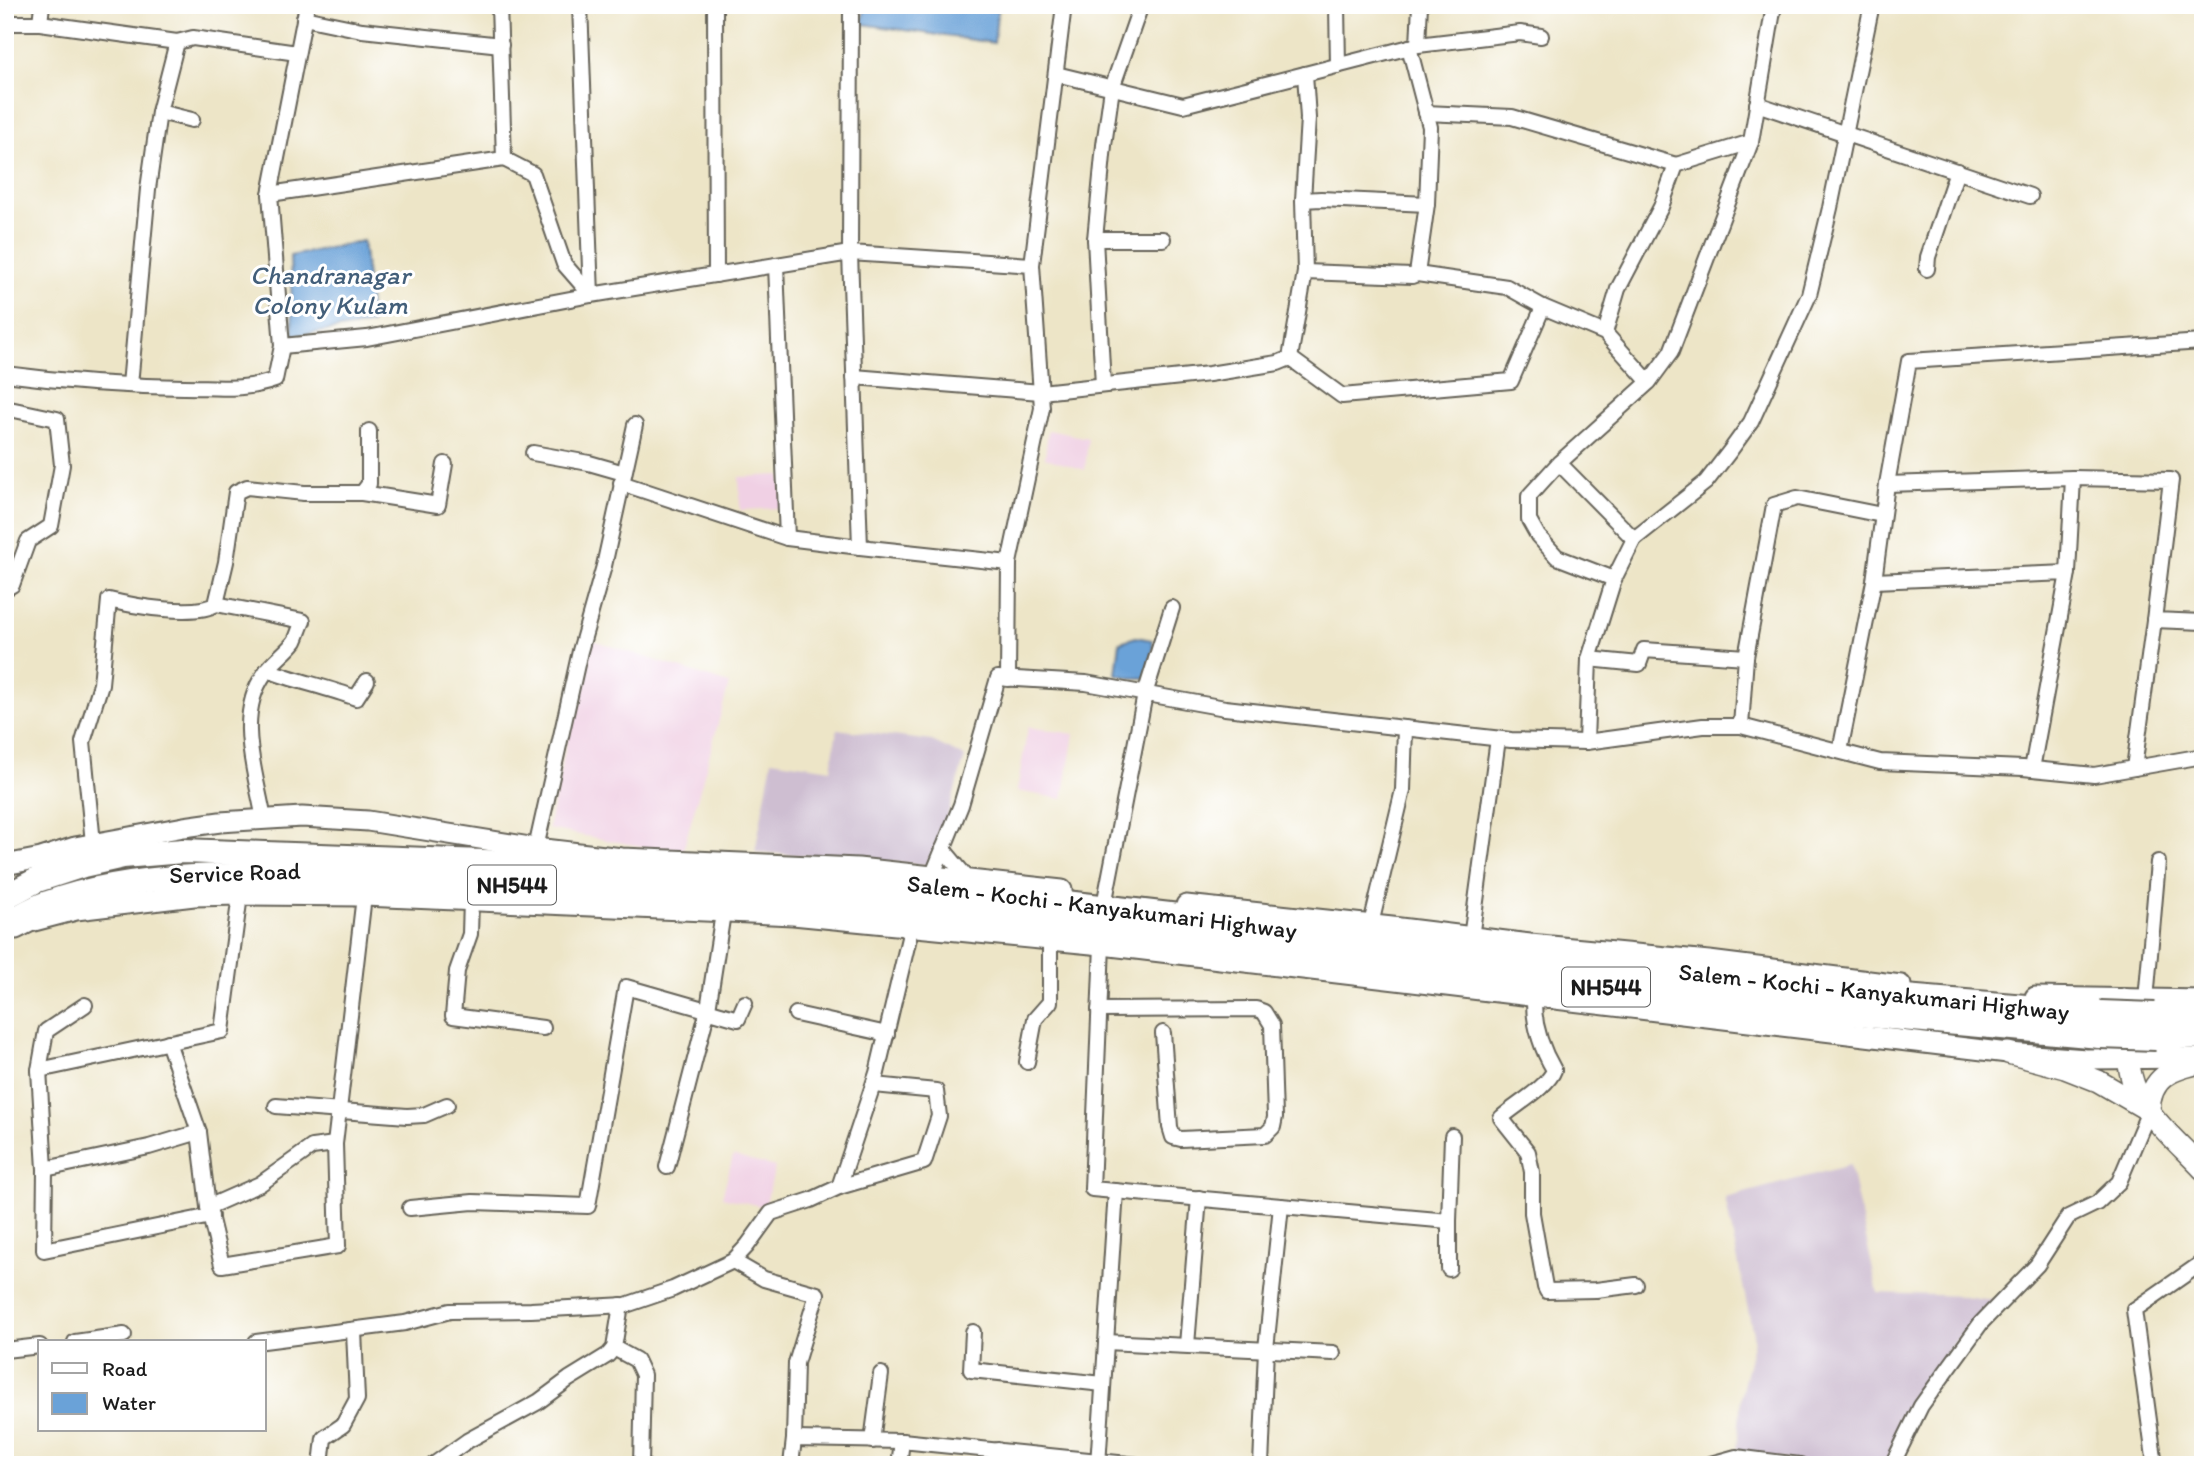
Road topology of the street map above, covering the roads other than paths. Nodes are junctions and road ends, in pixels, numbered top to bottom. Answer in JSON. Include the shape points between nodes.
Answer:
{"nodes":[{"id":1,"x":42,"y":5,"type":"edge"},
{"id":2,"x":499,"y":5,"type":"edge"},
{"id":3,"x":580,"y":5,"type":"edge"},
{"id":4,"x":715,"y":5,"type":"edge"},
{"id":5,"x":851,"y":5,"type":"edge"},
{"id":6,"x":1064,"y":5,"type":"edge"},
{"id":7,"x":1141,"y":5,"type":"edge"},
{"id":8,"x":1337,"y":5,"type":"edge"},
{"id":9,"x":1420,"y":5,"type":"edge"},
{"id":10,"x":1774,"y":5,"type":"edge"},
{"id":11,"x":1871,"y":9,"type":"dead end"},
{"id":12,"x":306,"y":12,"type":"edge"},
{"id":13,"x":5,"y":23,"type":"edge"},
{"id":14,"x":40,"y":23,"type":"junction"},
{"id":15,"x":1541,"y":36,"type":"dead end"},
{"id":16,"x":177,"y":42,"type":"junction"},
{"id":17,"x":501,"y":45,"type":"junction"},
{"id":18,"x":1414,"y":46,"type":"junction"},
{"id":19,"x":296,"y":53,"type":"junction"},
{"id":20,"x":1338,"y":66,"type":"junction"},
{"id":21,"x":1056,"y":74,"type":"junction"},
{"id":22,"x":1305,"y":74,"type":"junction"},
{"id":23,"x":1112,"y":88,"type":"junction"},
{"id":24,"x":1757,"y":104,"type":"junction"},
{"id":25,"x":159,"y":112,"type":"junction"},
{"id":26,"x":1426,"y":113,"type":"junction"},
{"id":27,"x":192,"y":120,"type":"dead end"},
{"id":28,"x":1844,"y":134,"type":"junction"},
{"id":29,"x":1751,"y":142,"type":"junction"},
{"id":30,"x":504,"y":159,"type":"junction"},
{"id":31,"x":1676,"y":165,"type":"junction"},
{"id":32,"x":1957,"y":171,"type":"junction"},
{"id":33,"x":270,"y":194,"type":"junction"},
{"id":34,"x":2030,"y":195,"type":"dead end"},
{"id":35,"x":1303,"y":200,"type":"junction"},
{"id":36,"x":1427,"y":204,"type":"junction"},
{"id":37,"x":1095,"y":239,"type":"junction"},
{"id":38,"x":1163,"y":239,"type":"dead end"},
{"id":39,"x":850,"y":253,"type":"junction"},
{"id":40,"x":776,"y":265,"type":"junction"},
{"id":41,"x":1032,"y":265,"type":"junction"},
{"id":42,"x":1927,"y":269,"type":"dead end"},
{"id":43,"x":1305,"y":272,"type":"junction"},
{"id":44,"x":1418,"y":274,"type":"junction"},
{"id":45,"x":716,"y":275,"type":"junction"},
{"id":46,"x":591,"y":295,"type":"junction"},
{"id":47,"x":1543,"y":307,"type":"junction"},
{"id":48,"x":1605,"y":333,"type":"junction"},
{"id":49,"x":2203,"y":342,"type":"edge"},
{"id":50,"x":282,"y":345,"type":"junction"},
{"id":51,"x":1290,"y":358,"type":"junction"},
{"id":52,"x":5,"y":374,"type":"edge"},
{"id":53,"x":854,"y":377,"type":"junction"},
{"id":54,"x":1649,"y":382,"type":"junction"},
{"id":55,"x":130,"y":385,"type":"junction"},
{"id":56,"x":1103,"y":385,"type":"junction"},
{"id":57,"x":1041,"y":392,"type":"junction"},
{"id":58,"x":5,"y":408,"type":"edge"},
{"id":59,"x":635,"y":425,"type":"dead end"},
{"id":60,"x":369,"y":431,"type":"dead end"},
{"id":61,"x":533,"y":453,"type":"dead end"},
{"id":62,"x":1559,"y":463,"type":"junction"},
{"id":63,"x":445,"y":464,"type":"dead end"},
{"id":64,"x":622,"y":478,"type":"junction"},
{"id":65,"x":2073,"y":478,"type":"junction"},
{"id":66,"x":1887,"y":484,"type":"junction"},
{"id":67,"x":362,"y":493,"type":"junction"},
{"id":68,"x":1882,"y":515,"type":"junction"},
{"id":69,"x":787,"y":538,"type":"junction"},
{"id":70,"x":1634,"y":539,"type":"junction"},
{"id":71,"x":860,"y":547,"type":"junction"},
{"id":72,"x":1009,"y":563,"type":"junction"},
{"id":73,"x":2068,"y":573,"type":"junction"},
{"id":74,"x":1615,"y":579,"type":"junction"},
{"id":75,"x":1874,"y":581,"type":"junction"},
{"id":76,"x":5,"y":589,"type":"edge"},
{"id":77,"x":216,"y":604,"type":"junction"},
{"id":78,"x":1172,"y":608,"type":"dead end"},
{"id":79,"x":2154,"y":620,"type":"junction"},
{"id":80,"x":2203,"y":622,"type":"edge"},
{"id":81,"x":1746,"y":657,"type":"junction"},
{"id":82,"x":1589,"y":659,"type":"junction"},
{"id":83,"x":267,"y":670,"type":"junction"},
{"id":84,"x":1008,"y":678,"type":"junction"},
{"id":85,"x":367,"y":681,"type":"dead end"},
{"id":86,"x":1145,"y":694,"type":"junction"},
{"id":87,"x":1741,"y":726,"type":"junction"},
{"id":88,"x":1405,"y":728,"type":"junction"},
{"id":89,"x":1498,"y":739,"type":"junction"},
{"id":90,"x":1586,"y":742,"type":"junction"},
{"id":91,"x":1840,"y":751,"type":"junction"},
{"id":92,"x":2203,"y":756,"type":"edge"},
{"id":93,"x":2134,"y":768,"type":"junction"},
{"id":94,"x":2032,"y":769,"type":"junction"},
{"id":95,"x":264,"y":820,"type":"junction"},
{"id":96,"x":93,"y":843,"type":"junction"},
{"id":97,"x":536,"y":848,"type":"junction"},
{"id":98,"x":943,"y":849,"type":"junction"},
{"id":99,"x":2158,"y":862,"type":"dead end"},
{"id":100,"x":5,"y":865,"type":"edge"},
{"id":101,"x":933,"y":874,"type":"junction"},
{"id":102,"x":968,"y":879,"type":"junction"},
{"id":103,"x":240,"y":895,"type":"junction"},
{"id":104,"x":1106,"y":895,"type":"junction"},
{"id":105,"x":364,"y":896,"type":"junction"},
{"id":106,"x":5,"y":897,"type":"edge"},
{"id":107,"x":471,"y":900,"type":"junction"},
{"id":108,"x":723,"y":913,"type":"junction"},
{"id":109,"x":5,"y":924,"type":"edge"},
{"id":110,"x":1371,"y":924,"type":"junction"},
{"id":111,"x":912,"y":925,"type":"junction"},
{"id":112,"x":5,"y":933,"type":"edge"},
{"id":113,"x":1471,"y":937,"type":"junction"},
{"id":114,"x":1050,"y":940,"type":"junction"},
{"id":115,"x":1102,"y":945,"type":"junction"},
{"id":116,"x":1534,"y":997,"type":"junction"},
{"id":117,"x":2124,"y":999,"type":"junction"},
{"id":118,"x":2203,"y":1000,"type":"edge"},
{"id":119,"x":745,"y":1003,"type":"dead end"},
{"id":120,"x":85,"y":1005,"type":"dead end"},
{"id":121,"x":708,"y":1009,"type":"junction"},
{"id":122,"x":1099,"y":1010,"type":"junction"},
{"id":123,"x":796,"y":1014,"type":"dead end"},
{"id":124,"x":2203,"y":1014,"type":"edge"},
{"id":125,"x":2152,"y":1017,"type":"junction"},
{"id":126,"x":2100,"y":1025,"type":"junction"},
{"id":127,"x":543,"y":1028,"type":"dead end"},
{"id":128,"x":1163,"y":1033,"type":"dead end"},
{"id":129,"x":887,"y":1034,"type":"junction"},
{"id":130,"x":2203,"y":1036,"type":"edge"},
{"id":131,"x":168,"y":1042,"type":"junction"},
{"id":132,"x":2008,"y":1053,"type":"junction"},
{"id":133,"x":2129,"y":1059,"type":"junction"},
{"id":134,"x":2203,"y":1060,"type":"edge"},
{"id":135,"x":1027,"y":1062,"type":"dead end"},
{"id":136,"x":39,"y":1070,"type":"junction"},
{"id":137,"x":874,"y":1085,"type":"junction"},
{"id":138,"x":447,"y":1105,"type":"dead end"},
{"id":139,"x":276,"y":1106,"type":"dead end"},
{"id":140,"x":2149,"y":1111,"type":"junction"},
{"id":141,"x":340,"y":1112,"type":"junction"},
{"id":142,"x":199,"y":1132,"type":"junction"},
{"id":143,"x":1451,"y":1136,"type":"dead end"},
{"id":144,"x":335,"y":1144,"type":"junction"},
{"id":145,"x":667,"y":1167,"type":"dead end"},
{"id":146,"x":46,"y":1169,"type":"junction"},
{"id":147,"x":2203,"y":1169,"type":"edge"},
{"id":148,"x":839,"y":1186,"type":"junction"},
{"id":149,"x":1116,"y":1191,"type":"junction"},
{"id":150,"x":1199,"y":1198,"type":"junction"},
{"id":151,"x":1281,"y":1206,"type":"junction"},
{"id":152,"x":410,"y":1208,"type":"dead end"},
{"id":153,"x":209,"y":1212,"type":"junction"},
{"id":154,"x":1449,"y":1221,"type":"junction"},
{"id":155,"x":733,"y":1261,"type":"junction"},
{"id":156,"x":2203,"y":1262,"type":"edge"},
{"id":157,"x":1449,"y":1269,"type":"dead end"},
{"id":158,"x":1636,"y":1285,"type":"dead end"},
{"id":159,"x":621,"y":1305,"type":"junction"},
{"id":160,"x":354,"y":1331,"type":"junction"},
{"id":161,"x":973,"y":1332,"type":"dead end"},
{"id":162,"x":124,"y":1335,"type":"dead end"},
{"id":163,"x":89,"y":1340,"type":"edge"},
{"id":164,"x":266,"y":1341,"type":"edge"},
{"id":165,"x":1106,"y":1342,"type":"junction"},
{"id":166,"x":1187,"y":1345,"type":"junction"},
{"id":167,"x":38,"y":1346,"type":"edge"},
{"id":168,"x":614,"y":1348,"type":"junction"},
{"id":169,"x":5,"y":1349,"type":"edge"},
{"id":170,"x":1266,"y":1349,"type":"junction"},
{"id":171,"x":1333,"y":1353,"type":"dead end"},
{"id":172,"x":881,"y":1374,"type":"dead end"},
{"id":173,"x":1103,"y":1384,"type":"junction"},
{"id":174,"x":794,"y":1439,"type":"junction"},
{"id":175,"x":872,"y":1441,"type":"junction"},
{"id":176,"x":902,"y":1441,"type":"junction"},
{"id":177,"x":998,"y":1457,"type":"edge"},
{"id":178,"x":1098,"y":1462,"type":"edge"},
{"id":179,"x":321,"y":1465,"type":"edge"},
{"id":180,"x":433,"y":1465,"type":"edge"},
{"id":181,"x":641,"y":1465,"type":"edge"},
{"id":182,"x":791,"y":1465,"type":"edge"},
{"id":183,"x":899,"y":1465,"type":"edge"},
{"id":184,"x":1138,"y":1465,"type":"edge"},
{"id":185,"x":1261,"y":1465,"type":"edge"},
{"id":186,"x":1707,"y":1465,"type":"edge"},
{"id":187,"x":1800,"y":1465,"type":"edge"},
{"id":188,"x":1892,"y":1465,"type":"edge"},
{"id":189,"x":2155,"y":1465,"type":"edge"}],
"edges":[{"from":1,"to":14,"type":"street"},
{"from":2,"to":17,"type":"street"},
{"from":3,"to":46,"type":"street"},
{"from":4,"to":45,"type":"street"},
{"from":5,"to":39,"type":"street"},
{"from":6,"to":21,"type":"street"},
{"from":7,"to":23,"type":"street"},
{"from":8,"to":20,"type":"street"},
{"from":9,"to":18,"type":"street"},
{"from":10,"to":24,"type":"street"},
{"from":11,"to":28,"type":"street"},
{"from":12,"to":17,"type":"street","via":[[362,30]]},
{"from":12,"to":19,"type":"street"},
{"from":13,"to":14,"type":"street"},
{"from":14,"to":16,"type":"street"},
{"from":15,"to":18,"type":"street","via":[[1520,33]]},
{"from":16,"to":19,"type":"street","via":[[193,38]]},
{"from":16,"to":25,"type":"street"},
{"from":17,"to":30,"type":"street"},
{"from":18,"to":20,"type":"street"},
{"from":18,"to":26,"type":"street"},
{"from":19,"to":33,"type":"street"},
{"from":20,"to":22,"type":"street"},
{"from":21,"to":23,"type":"street"},
{"from":21,"to":41,"type":"street"},
{"from":22,"to":23,"type":"street","via":[[1183,105]]},
{"from":22,"to":35,"type":"street","via":[[1308,118]]},
{"from":23,"to":37,"type":"street"},
{"from":24,"to":28,"type":"street"},
{"from":24,"to":29,"type":"street"},
{"from":25,"to":27,"type":"street"},
{"from":25,"to":55,"type":"street"},
{"from":26,"to":31,"type":"street","via":[[1512,117]]},
{"from":26,"to":36,"type":"street","via":[[1430,127]]},
{"from":28,"to":32,"type":"street"},
{"from":28,"to":70,"type":"street","via":[[1809,295],[1751,422],[1706,482]]},
{"from":29,"to":31,"type":"street"},
{"from":29,"to":54,"type":"street","via":[[1671,352]]},
{"from":30,"to":33,"type":"street"},
{"from":30,"to":46,"type":"street","via":[[533,174],[564,264]]},
{"from":31,"to":48,"type":"street","via":[[1661,207],[1618,289]]},
{"from":32,"to":34,"type":"street"},
{"from":32,"to":42,"type":"street"},
{"from":33,"to":50,"type":"street"},
{"from":35,"to":36,"type":"street"},
{"from":35,"to":43,"type":"street"},
{"from":36,"to":44,"type":"street"},
{"from":37,"to":38,"type":"street"},
{"from":37,"to":56,"type":"street"},
{"from":39,"to":40,"type":"street"},
{"from":39,"to":41,"type":"street"},
{"from":39,"to":53,"type":"street"},
{"from":40,"to":45,"type":"street"},
{"from":40,"to":69,"type":"street"},
{"from":41,"to":57,"type":"street"},
{"from":43,"to":44,"type":"street"},
{"from":43,"to":51,"type":"street"},
{"from":44,"to":47,"type":"street","via":[[1507,287]]},
{"from":45,"to":46,"type":"street"},
{"from":46,"to":50,"type":"street","via":[[368,338]]},
{"from":47,"to":48,"type":"street"},
{"from":47,"to":51,"type":"street","via":[[1511,381],[1342,396]]},
{"from":48,"to":54,"type":"street"},
{"from":49,"to":66,"type":"street","via":[[1909,361]]},
{"from":50,"to":55,"type":"street","via":[[275,380],[253,388]]},
{"from":51,"to":56,"type":"street","via":[[1209,374]]},
{"from":52,"to":55,"type":"street"},
{"from":53,"to":57,"type":"street"},
{"from":53,"to":71,"type":"street"},
{"from":54,"to":62,"type":"street"},
{"from":56,"to":57,"type":"street"},
{"from":57,"to":72,"type":"street","via":[[1042,408]]},
{"from":58,"to":76,"type":"street","via":[[57,418],[62,465],[51,526],[28,541],[12,585]]},
{"from":59,"to":64,"type":"street"},
{"from":60,"to":67,"type":"street","via":[[369,484]]},
{"from":61,"to":64,"type":"street"},
{"from":62,"to":70,"type":"street"},
{"from":62,"to":74,"type":"street","via":[[1528,496],[1528,520],[1557,557]]},
{"from":63,"to":67,"type":"street","via":[[438,505]]},
{"from":64,"to":69,"type":"street"},
{"from":64,"to":97,"type":"street"},
{"from":65,"to":66,"type":"street"},
{"from":65,"to":73,"type":"street"},
{"from":65,"to":79,"type":"street","via":[[2171,480]]},
{"from":66,"to":68,"type":"street"},
{"from":67,"to":77,"type":"street","via":[[247,487],[236,492]]},
{"from":68,"to":75,"type":"street"},
{"from":68,"to":81,"type":"street","via":[[1797,498],[1774,505]]},
{"from":69,"to":71,"type":"street"},
{"from":70,"to":74,"type":"street"},
{"from":71,"to":72,"type":"street"},
{"from":72,"to":84,"type":"street"},
{"from":73,"to":75,"type":"street"},
{"from":73,"to":94,"type":"street"},
{"from":74,"to":82,"type":"street"},
{"from":75,"to":91,"type":"street"},
{"from":77,"to":83,"type":"street","via":[[303,621],[295,640]]},
{"from":77,"to":96,"type":"street","via":[[208,610],[188,610],[109,600],[101,684],[83,742]]},
{"from":78,"to":86,"type":"street"},
{"from":79,"to":80,"type":"street"},
{"from":79,"to":93,"type":"street"},
{"from":81,"to":82,"type":"street","via":[[1644,650],[1639,664]]},
{"from":81,"to":87,"type":"street"},
{"from":82,"to":90,"type":"street"},
{"from":83,"to":85,"type":"street","via":[[356,698]]},
{"from":83,"to":95,"type":"street","via":[[248,712]]},
{"from":84,"to":86,"type":"street","via":[[1086,683]]},
{"from":84,"to":98,"type":"street","via":[[998,678],[961,805]]},
{"from":86,"to":88,"type":"street","via":[[1225,708]]},
{"from":86,"to":104,"type":"street"},
{"from":87,"to":90,"type":"street","via":[[1703,726]]},
{"from":87,"to":91,"type":"street"},
{"from":88,"to":89,"type":"street"},
{"from":88,"to":110,"type":"street","via":[[1403,790]]},
{"from":89,"to":90,"type":"street"},
{"from":89,"to":113,"type":"street"},
{"from":91,"to":94,"type":"street","via":[[1880,762]]},
{"from":92,"to":93,"type":"street"},
{"from":93,"to":94,"type":"street","via":[[2094,775]]},
{"from":95,"to":96,"type":"street","via":[[220,822]]},
{"from":95,"to":97,"type":"street","via":[[368,821]]},
{"from":96,"to":100,"type":"street"},
{"from":97,"to":101,"type":"street","via":[[622,858]]},
{"from":98,"to":101,"type":"street"},
{"from":98,"to":102,"type":"street"},
{"from":99,"to":125,"type":"street"},
{"from":101,"to":102,"type":"street"},
{"from":102,"to":104,"type":"street"},
{"from":103,"to":105,"type":"street","name":"Service Road"},
{"from":103,"to":112,"type":"street","name":"Service Road","via":[[76,910]]},
{"from":103,"to":131,"type":"street","via":[[222,1031]]},
{"from":104,"to":110,"type":"street"},
{"from":105,"to":107,"type":"street","name":"Service Road"},
{"from":105,"to":141,"type":"street"},
{"from":106,"to":126,"type":"highway","name":"Salem - Kochi - Kanyakumari Highway","number":"NH544","via":[[82,865],[183,850],[886,882]]},
{"from":107,"to":108,"type":"street","name":"Service Road"},
{"from":107,"to":127,"type":"street","via":[[470,934],[457,971],[453,1016]]},
{"from":108,"to":111,"type":"street","name":"Service Road"},
{"from":108,"to":121,"type":"street"},
{"from":109,"to":126,"type":"highway","name":"Salem - Kochi - Kanyakumari Highway","number":"NH544","via":[[47,903],[108,887],[169,879],[226,876],[509,885],[901,906],[1825,1011]]},
{"from":110,"to":113,"type":"street"},
{"from":111,"to":114,"type":"street","name":"Service Road"},
{"from":111,"to":129,"type":"street"},
{"from":113,"to":117,"type":"street","via":[[1994,995]]},
{"from":114,"to":115,"type":"street","name":"Service Road"},
{"from":114,"to":135,"type":"street","via":[[1050,1002],[1035,1019]]},
{"from":115,"to":116,"type":"street","name":"Service Road"},
{"from":115,"to":122,"type":"street"},
{"from":116,"to":132,"type":"street","name":"Service Road"},
{"from":116,"to":158,"type":"street","via":[[1536,1027],[1555,1070],[1501,1118],[1528,1153],[1532,1213],[1545,1287],[1564,1292]]},
{"from":117,"to":125,"type":"street"},
{"from":117,"to":133,"type":"main road"},
{"from":118,"to":125,"type":"street"},
{"from":119,"to":121,"type":"street","via":[[738,1019]]},
{"from":120,"to":136,"type":"street","via":[[46,1031]]},
{"from":121,"to":145,"type":"street"},
{"from":121,"to":152,"type":"street","via":[[626,988],[587,1206],[473,1202]]},
{"from":122,"to":128,"type":"street","via":[[1264,1012],[1272,1025],[1273,1127],[1265,1135],[1173,1137]]},
{"from":122,"to":149,"type":"street","via":[[1092,1189]]},
{"from":123,"to":129,"type":"street"},
{"from":124,"to":125,"type":"highway","name":"Salem - Kochi - Kanyakumari Highway","number":"NH544"},
{"from":125,"to":126,"type":"highway","name":"Salem - Kochi - Kanyakumari Highway","number":"NH544","bridge":true},
{"from":125,"to":130,"type":"highway","name":"Salem - Kochi - Kanyakumari Highway","number":"NH544"},
{"from":129,"to":137,"type":"street"},
{"from":131,"to":136,"type":"street"},
{"from":131,"to":142,"type":"street"},
{"from":132,"to":133,"type":"street","name":"Service Road"},
{"from":132,"to":140,"type":"main road","via":[[2098,1081]]},
{"from":133,"to":134,"type":"street","name":"Service Road"},
{"from":133,"to":140,"type":"main road","via":[[2131,1077]]},
{"from":134,"to":140,"type":"main road","via":[[2161,1079],[2153,1088]]},
{"from":136,"to":146,"type":"street"},
{"from":137,"to":148,"type":"street"},
{"from":137,"to":148,"type":"street","via":[[936,1091],[936,1128],[924,1162]]},
{"from":138,"to":141,"type":"street","via":[[424,1115]]},
{"from":139,"to":141,"type":"street"},
{"from":140,"to":147,"type":"main road"},
{"from":140,"to":188,"type":"street","via":[[2119,1182],[2097,1203],[2068,1217],[2037,1265],[1981,1323],[1921,1406]]},
{"from":141,"to":144,"type":"street"},
{"from":142,"to":146,"type":"street"},
{"from":142,"to":153,"type":"street"},
{"from":143,"to":154,"type":"street"},
{"from":144,"to":153,"type":"street","via":[[312,1147],[260,1184]]},
{"from":144,"to":153,"type":"street","via":[[338,1246],[222,1265]]},
{"from":146,"to":153,"type":"street","via":[[44,1250]]},
{"from":148,"to":155,"type":"street","via":[[771,1213]]},
{"from":149,"to":150,"type":"street"},
{"from":149,"to":165,"type":"street"},
{"from":150,"to":151,"type":"street"},
{"from":150,"to":166,"type":"street"},
{"from":151,"to":154,"type":"street"},
{"from":151,"to":170,"type":"street"},
{"from":154,"to":157,"type":"street"},
{"from":155,"to":159,"type":"street","via":[[673,1289]]},
{"from":155,"to":174,"type":"street","via":[[764,1279],[817,1294],[796,1363]]},
{"from":156,"to":189,"type":"street","via":[[2134,1310]]},
{"from":159,"to":160,"type":"street","via":[[450,1311]]},
{"from":159,"to":168,"type":"street"},
{"from":160,"to":164,"type":"street"},
{"from":160,"to":179,"type":"street","via":[[357,1399],[343,1425],[324,1438]]},
{"from":161,"to":173,"type":"street","via":[[971,1370]]},
{"from":162,"to":163,"type":"street"},
{"from":165,"to":166,"type":"street"},
{"from":165,"to":173,"type":"street"},
{"from":166,"to":170,"type":"street"},
{"from":167,"to":169,"type":"street"},
{"from":168,"to":180,"type":"street","via":[[538,1402]]},
{"from":168,"to":181,"type":"street","via":[[636,1360],[643,1375]]},
{"from":170,"to":171,"type":"street"},
{"from":170,"to":185,"type":"street"},
{"from":172,"to":175,"type":"street"},
{"from":173,"to":178,"type":"street"},
{"from":174,"to":175,"type":"street"},
{"from":174,"to":182,"type":"street"},
{"from":175,"to":176,"type":"street"},
{"from":176,"to":177,"type":"street"},
{"from":176,"to":183,"type":"street"},
{"from":177,"to":178,"type":"street"},
{"from":178,"to":184,"type":"street"},
{"from":186,"to":187,"type":"street","via":[[1736,1457]]}]}
